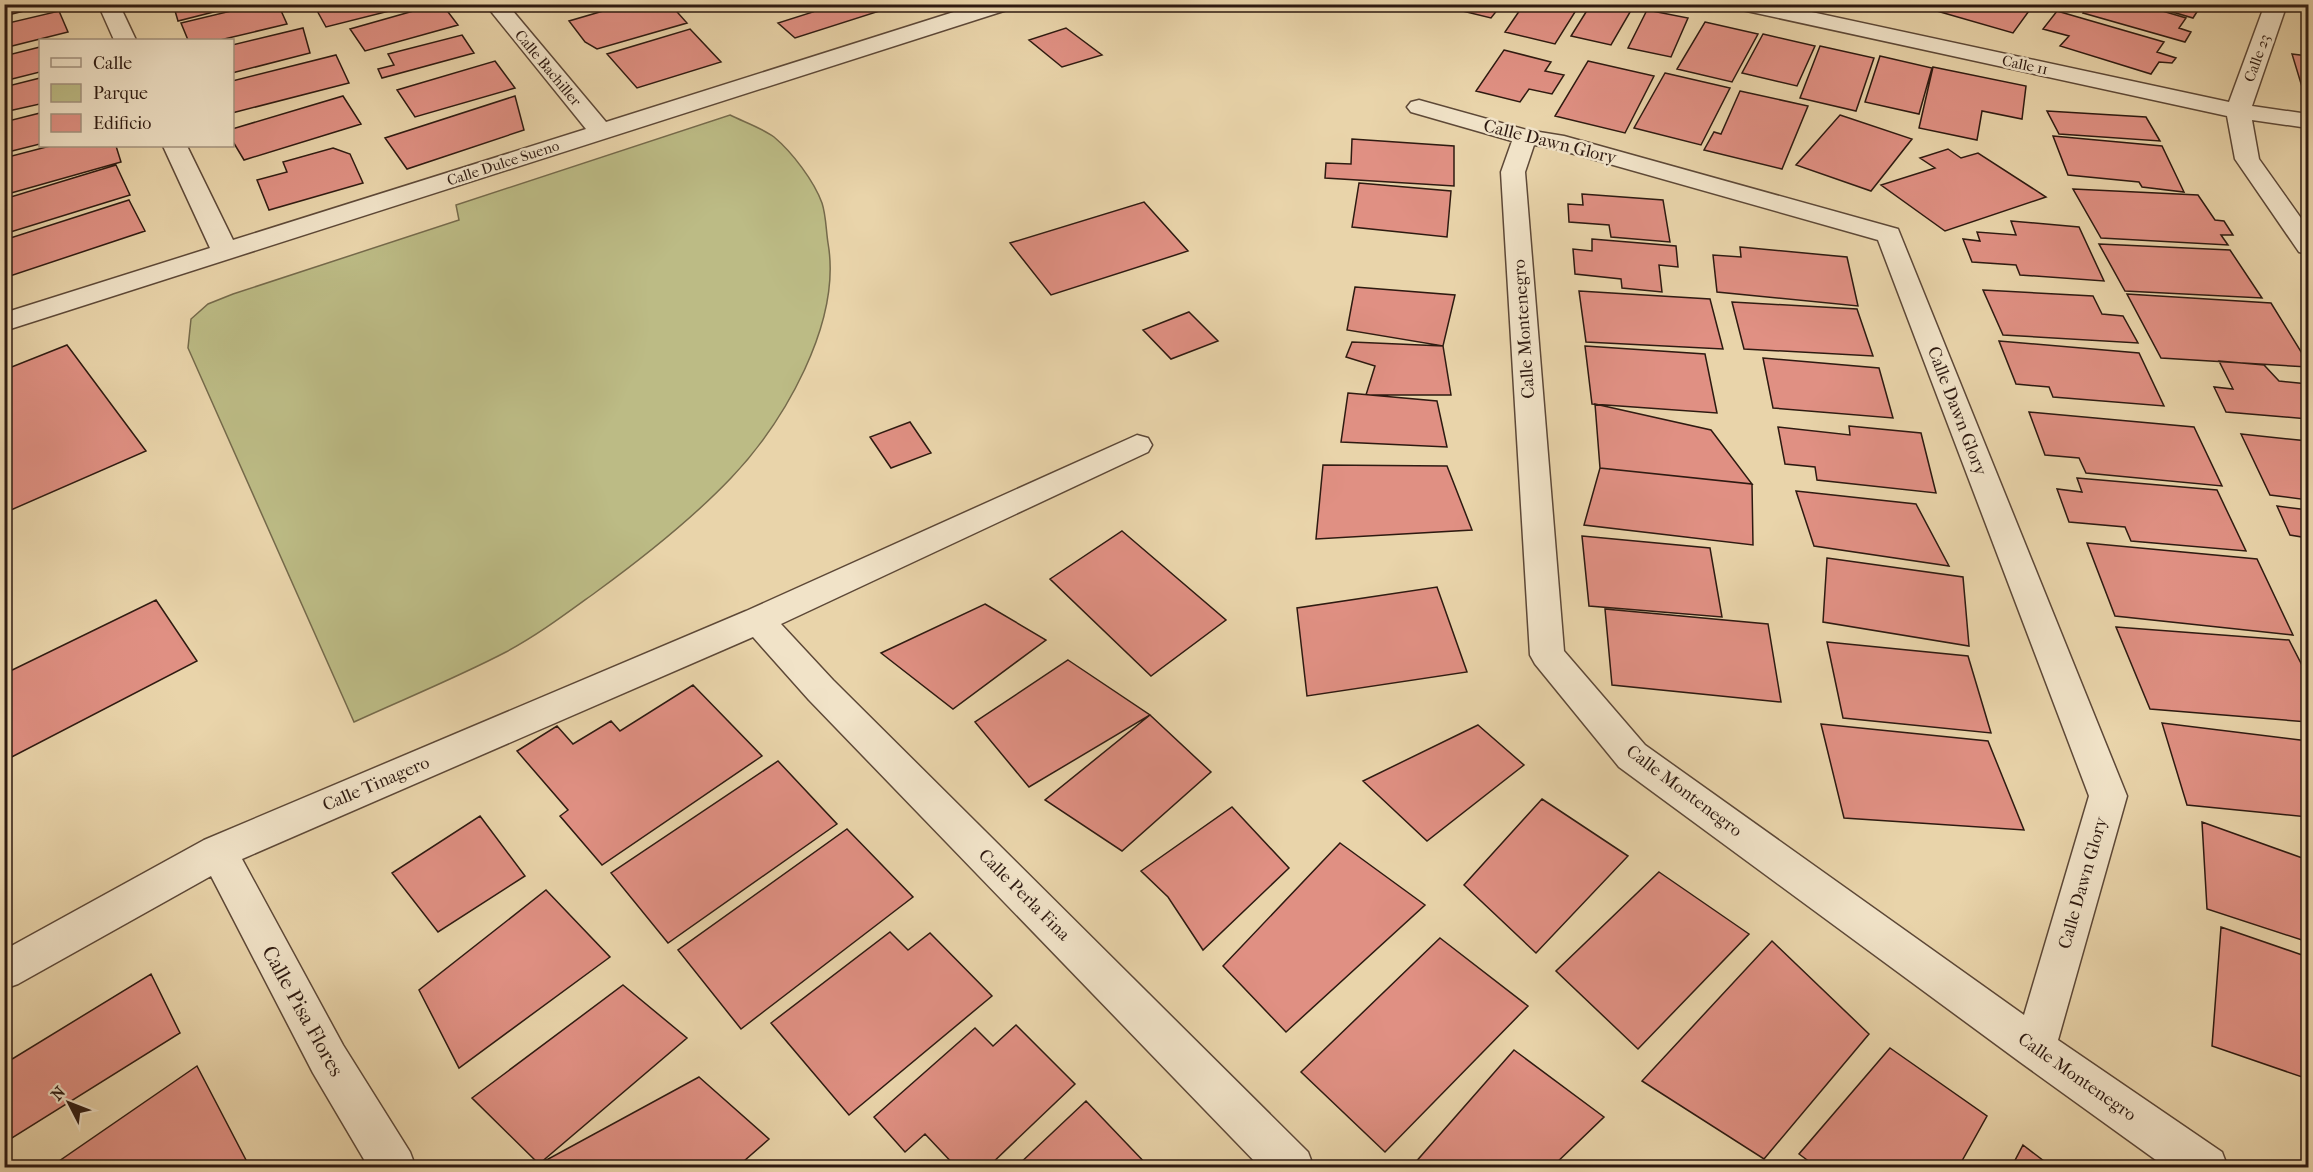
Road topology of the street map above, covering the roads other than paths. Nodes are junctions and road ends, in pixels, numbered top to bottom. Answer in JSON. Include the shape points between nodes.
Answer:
{"nodes":[{"id":1,"x":108,"y":4,"type":"edge"},
{"id":2,"x":495,"y":4,"type":"edge"},
{"id":3,"x":923,"y":4,"type":"edge"},
{"id":4,"x":1002,"y":4,"type":"edge"},
{"id":5,"x":1742,"y":4,"type":"edge"},
{"id":6,"x":1861,"y":4,"type":"edge"},
{"id":7,"x":2276,"y":4,"type":"edge"},
{"id":8,"x":944,"y":22,"type":"junction"},
{"id":9,"x":1843,"y":26,"type":"junction"},
{"id":10,"x":125,"y":39,"type":"edge"},
{"id":11,"x":1419,"y":107,"type":"dead end"},
{"id":12,"x":2238,"y":111,"type":"junction"},
{"id":13,"x":2308,"y":121,"type":"edge"},
{"id":14,"x":601,"y":132,"type":"junction"},
{"id":15,"x":1525,"y":137,"type":"junction"},
{"id":16,"x":175,"y":147,"type":"edge"},
{"id":17,"x":2308,"y":246,"type":"edge"},
{"id":18,"x":225,"y":251,"type":"junction"},
{"id":19,"x":4,"y":322,"type":"edge"},
{"id":20,"x":1137,"y":445,"type":"dead end"},
{"id":21,"x":758,"y":620,"type":"junction"},
{"id":22,"x":218,"y":852,"type":"junction"},
{"id":23,"x":4,"y":971,"type":"edge"},
{"id":24,"x":2035,"y":1048,"type":"junction"},
{"id":25,"x":393,"y":1167,"type":"edge"},
{"id":26,"x":1292,"y":1167,"type":"edge"},
{"id":27,"x":2206,"y":1167,"type":"edge"}],
"edges":[{"from":1,"to":10,"type":"street"},
{"from":2,"to":14,"type":"street","name":"Calle Bachiller"},
{"from":3,"to":8,"type":"street"},
{"from":4,"to":8,"type":"street","name":"Calle Dulce Sueno"},
{"from":5,"to":9,"type":"street","name":"Calle 11"},
{"from":6,"to":9,"type":"street"},
{"from":7,"to":12,"type":"street","name":"Calle 23"},
{"from":8,"to":14,"type":"street","name":"Calle Dulce Sueno"},
{"from":9,"to":12,"type":"street","name":"Calle 11"},
{"from":11,"to":15,"type":"street","name":"Calle Dawn Glory"},
{"from":12,"to":13,"type":"street","name":"Calle 11"},
{"from":12,"to":17,"type":"street","via":[[2247,159]]},
{"from":14,"to":18,"type":"street","name":"Calle Dulce Sueno"},
{"from":15,"to":24,"type":"street","name":"Calle Montenegro","via":[[1514,172],[1547,655],[1632,756]]},
{"from":15,"to":24,"type":"street","name":"Calle Dawn Glory","via":[[1555,141],[1889,235],[2108,796]]},
{"from":16,"to":18,"type":"street"},
{"from":18,"to":19,"type":"street","name":"Calle Dulce Sueno"},
{"from":20,"to":21,"type":"street","name":"Calle Tinagero"},
{"from":21,"to":22,"type":"street","name":"Calle Tinagero"},
{"from":21,"to":26,"type":"street","name":"Calle Perla Fina","via":[[821,690]]},
{"from":22,"to":23,"type":"street","name":"Calle Tinagero"},
{"from":22,"to":25,"type":"street","name":"Calle Pisa Flores","via":[[328,1059]]},
{"from":24,"to":27,"type":"street","name":"Calle Montenegro"}]}
